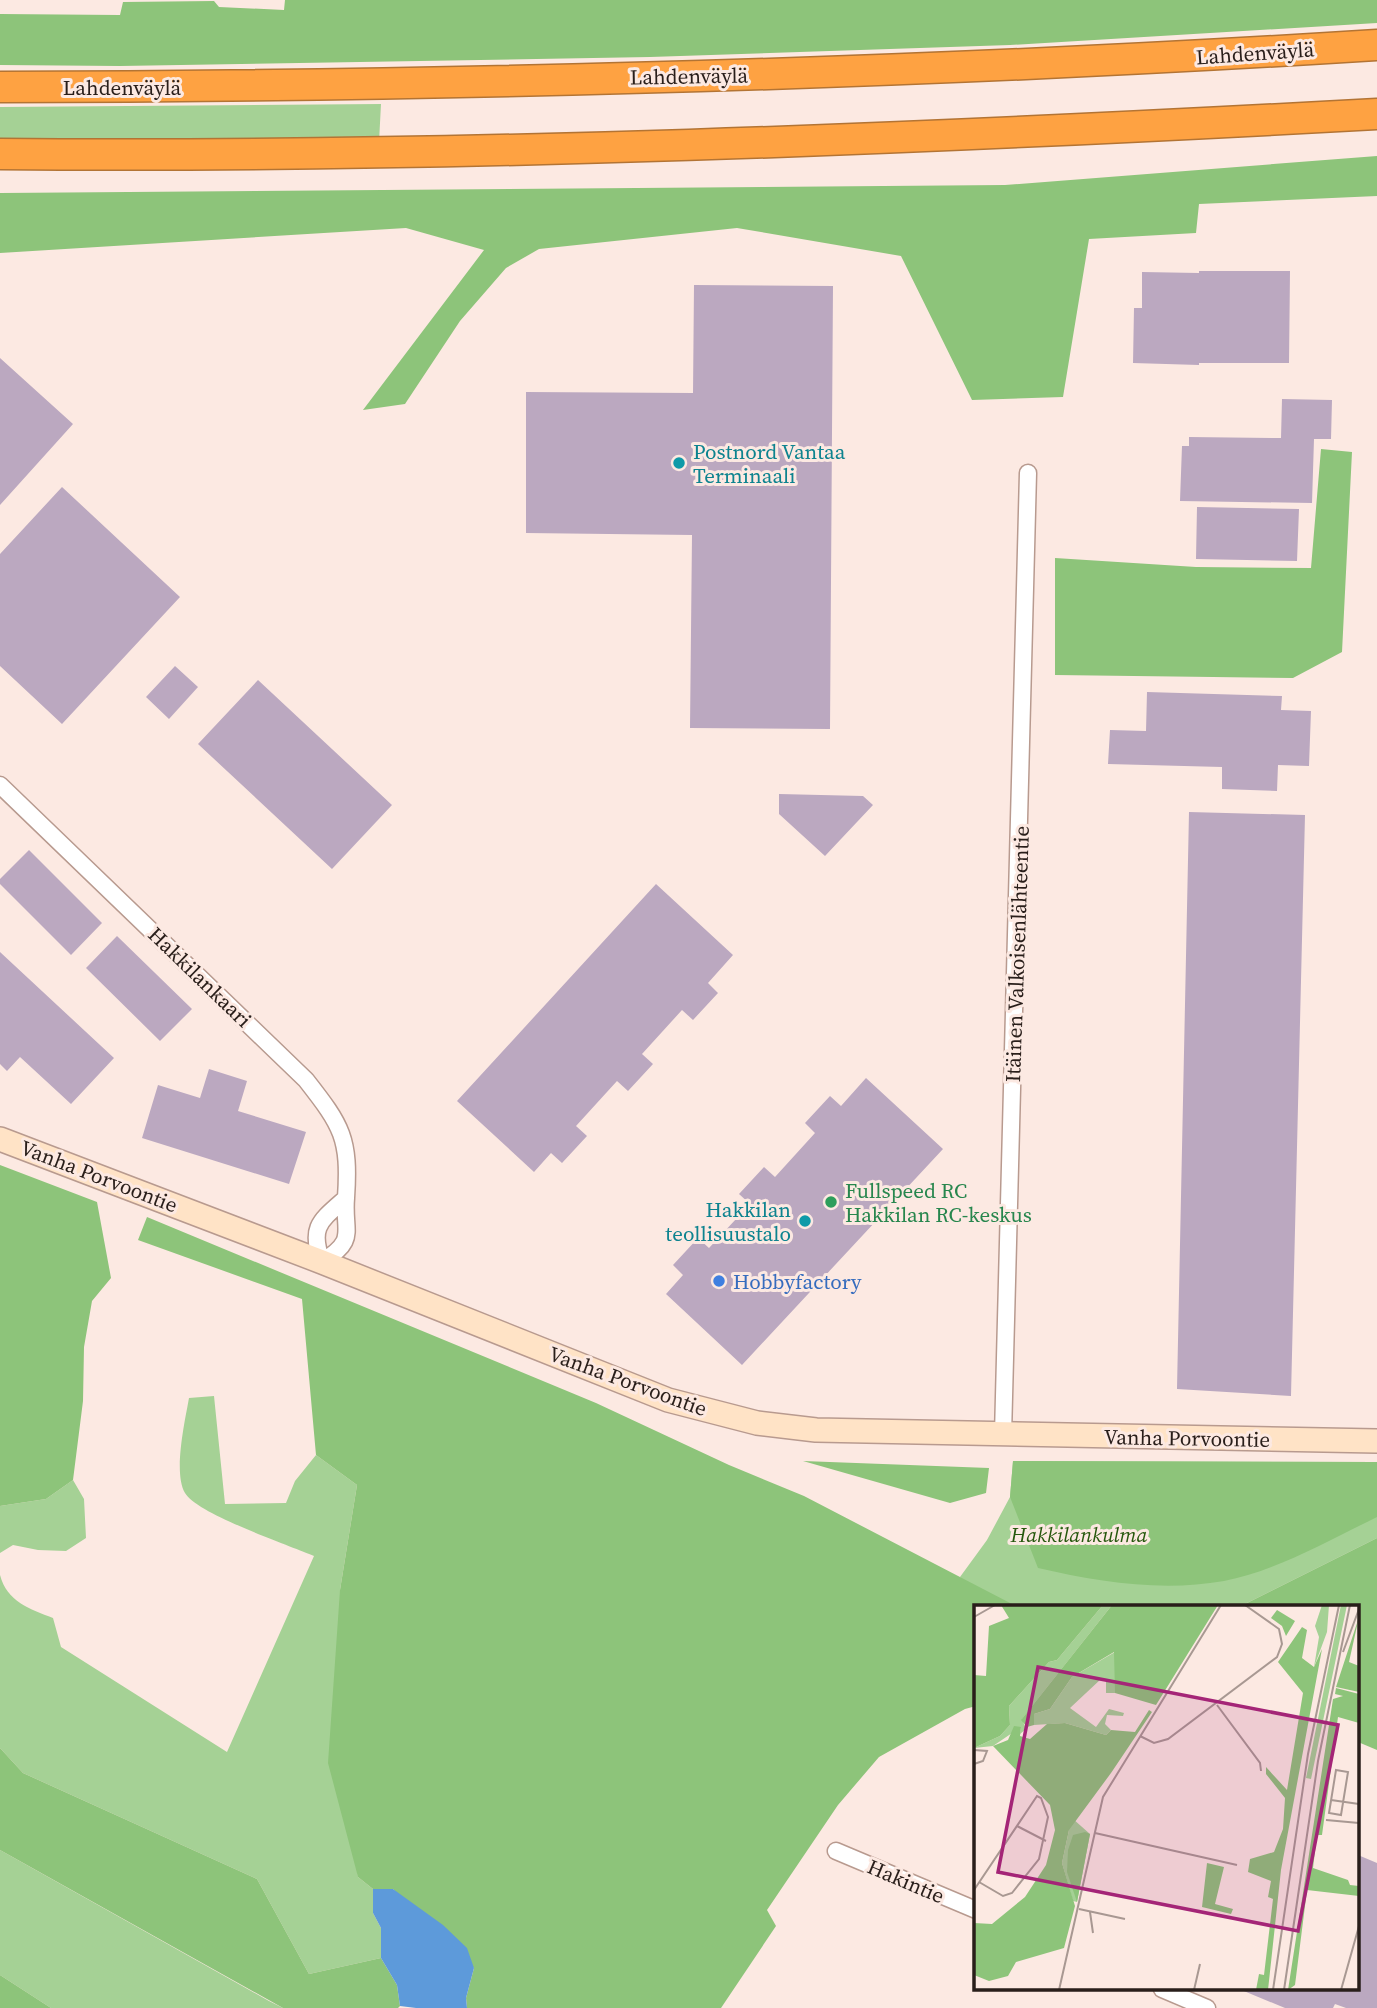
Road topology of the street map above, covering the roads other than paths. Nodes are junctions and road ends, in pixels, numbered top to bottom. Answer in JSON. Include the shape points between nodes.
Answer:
{"nodes":[{"id":1,"x":1377,"y":45,"type":"edge"},
{"id":2,"x":0,"y":87,"type":"edge"},
{"id":3,"x":1377,"y":114,"type":"edge"},
{"id":4,"x":0,"y":154,"type":"edge"},
{"id":5,"x":1028,"y":473,"type":"dead end"},
{"id":6,"x":0,"y":785,"type":"edge"},
{"id":7,"x":0,"y":1139,"type":"edge"},
{"id":8,"x":345,"y":1198,"type":"junction"},
{"id":9,"x":322,"y":1262,"type":"junction"},
{"id":10,"x":1003,"y":1435,"type":"junction"},
{"id":11,"x":1377,"y":1441,"type":"edge"},
{"id":12,"x":836,"y":1851,"type":"dead end"},
{"id":13,"x":974,"y":1909,"type":"edge"},
{"id":14,"x":1164,"y":1990,"type":"edge"},
{"id":15,"x":1207,"y":2008,"type":"edge"}],
"edges":[{"from":1,"to":2,"type":"highway","name":"Lahdenväylä","via":[[846,72],[256,86]]},
{"from":3,"to":4,"type":"highway","via":[[849,140],[222,156]]},
{"from":5,"to":10,"type":"street","name":"Itäinen Valkoisenlähteentie"},
{"from":6,"to":8,"type":"street","name":"Hakkilankaari","via":[[306,1080],[333,1114],[343,1138],[348,1163]]},
{"from":7,"to":9,"type":"main road","name":"Vanha Porvoontie"},
{"from":8,"to":9,"type":"street","name":"Hakkilankaari","via":[[346,1241]]},
{"from":8,"to":9,"type":"street","via":[[316,1230]]},
{"from":9,"to":10,"type":"main road","name":"Vanha Porvoontie","via":[[668,1400],[757,1423],[816,1430]]},
{"from":10,"to":11,"type":"main road","name":"Vanha Porvoontie"},
{"from":12,"to":13,"type":"street","name":"Hakintie"},
{"from":14,"to":15,"type":"street"}]}
